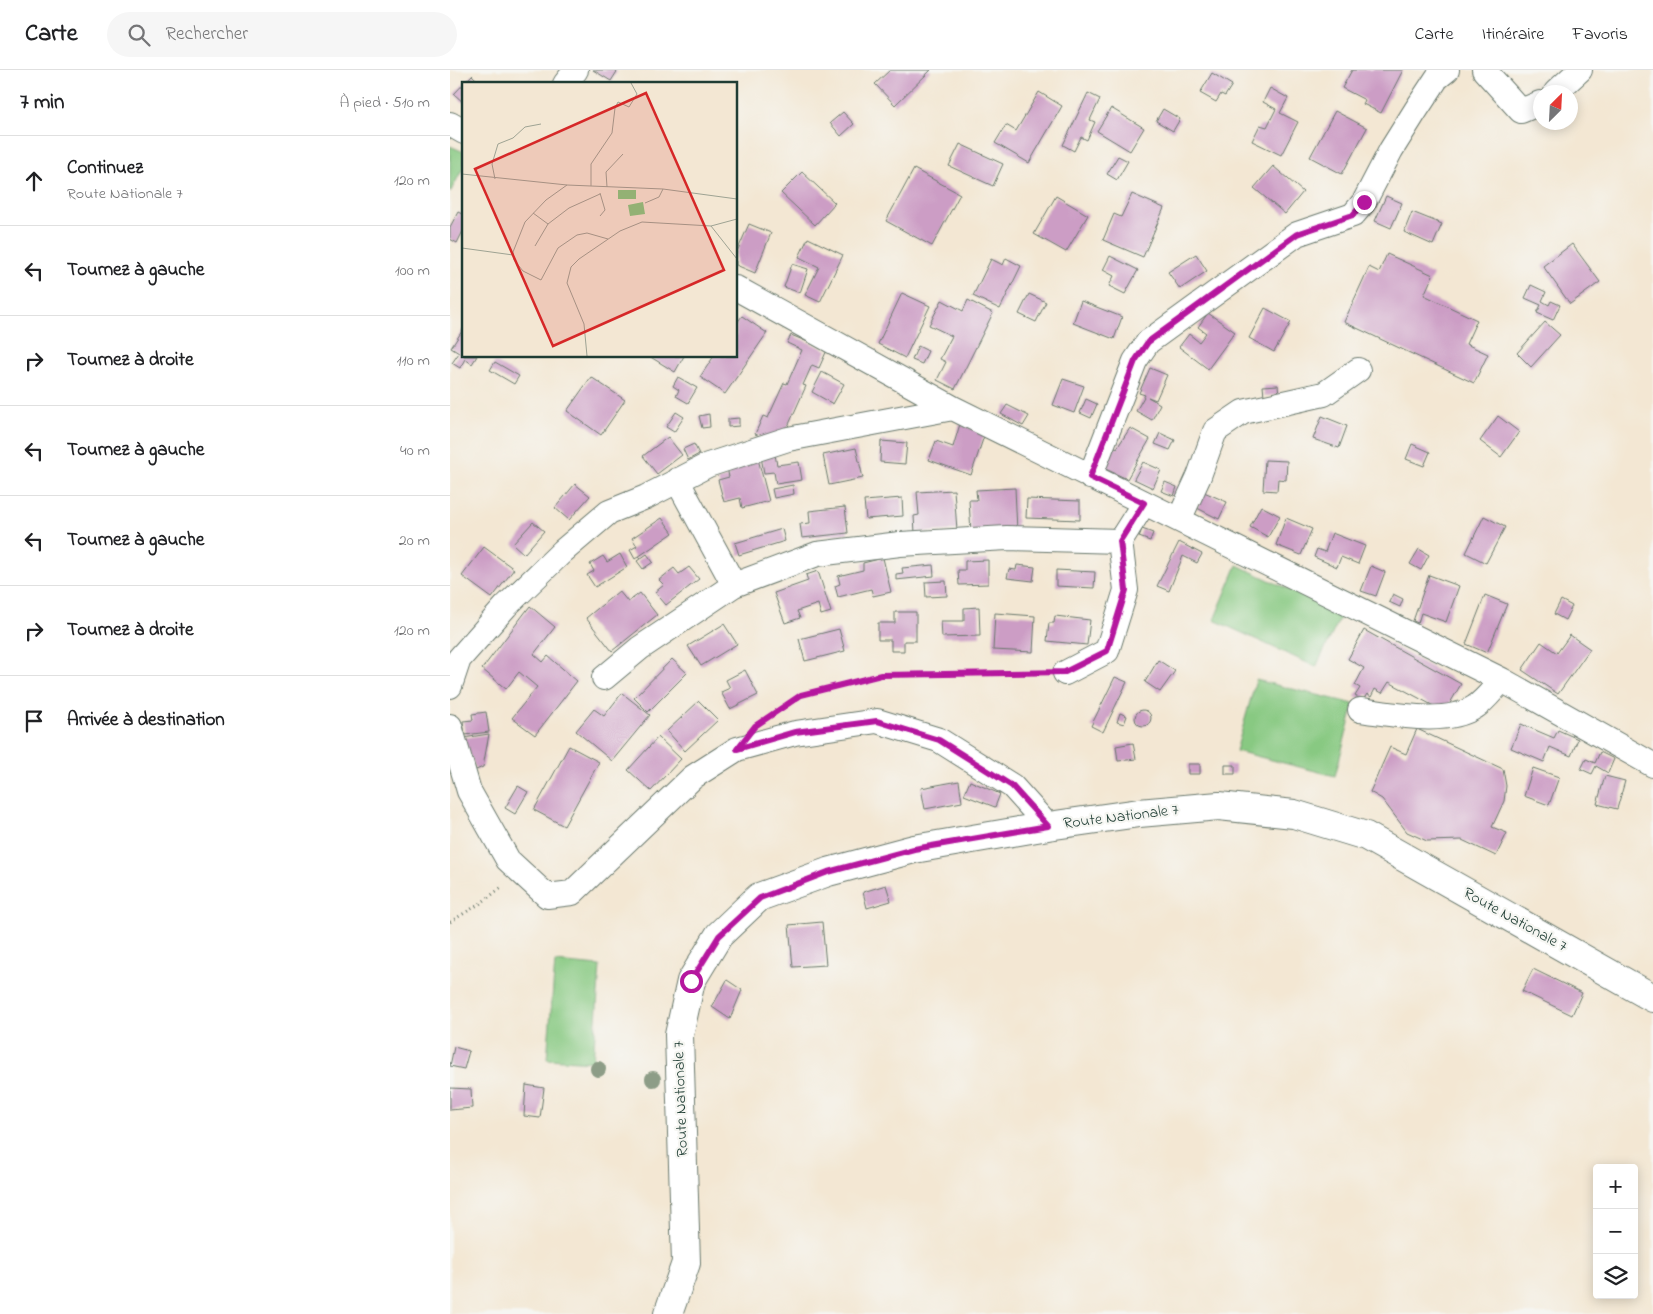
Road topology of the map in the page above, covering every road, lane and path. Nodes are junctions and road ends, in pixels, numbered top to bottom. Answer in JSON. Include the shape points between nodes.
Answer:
{"nodes":[{"id":1,"x":576,"y":70,"type":"edge"},
{"id":2,"x":1447,"y":70,"type":"edge"},
{"id":3,"x":1484,"y":70,"type":"edge"},
{"id":4,"x":1580,"y":70,"type":"edge"},
{"id":5,"x":567,"y":82,"type":"edge"},
{"id":6,"x":1564,"y":85,"type":"edge"},
{"id":7,"x":1533,"y":106,"type":"edge"},
{"id":8,"x":450,"y":124,"type":"edge"},
{"id":9,"x":462,"y":131,"type":"edge"},
{"id":10,"x":738,"y":289,"type":"edge"},
{"id":11,"x":1358,"y":370,"type":"dead end"},
{"id":12,"x":953,"y":408,"type":"junction"},
{"id":13,"x":1090,"y":477,"type":"junction"},
{"id":14,"x":677,"y":480,"type":"junction"},
{"id":15,"x":1144,"y":503,"type":"junction"},
{"id":16,"x":1179,"y":520,"type":"junction"},
{"id":17,"x":1120,"y":541,"type":"junction"},
{"id":18,"x":734,"y":585,"type":"junction"},
{"id":19,"x":1065,"y":672,"type":"joint"},
{"id":20,"x":604,"y":678,"type":"dead end"},
{"id":21,"x":451,"y":680,"type":"edge"},
{"id":22,"x":1502,"y":680,"type":"junction"},
{"id":23,"x":1360,"y":710,"type":"dead end"},
{"id":24,"x":771,"y":715,"type":"dead end"},
{"id":25,"x":450,"y":726,"type":"edge"},
{"id":26,"x":1653,"y":765,"type":"edge"},
{"id":27,"x":1048,"y":826,"type":"junction"},
{"id":28,"x":521,"y":873,"type":"junction"},
{"id":29,"x":450,"y":922,"type":"edge"},
{"id":30,"x":1653,"y":998,"type":"edge"},
{"id":31,"x":668,"y":1314,"type":"edge"}],
"edges":[{"from":1,"to":5,"type":"street"},
{"from":2,"to":13,"type":"street","via":[[1437,78],[1416,110],[1364,202],[1353,215],[1297,234],[1148,342],[1135,361]]},
{"from":3,"to":7,"type":"street","via":[[1521,111]]},
{"from":4,"to":6,"type":"street"},
{"from":8,"to":9,"type":"street"},
{"from":10,"to":12,"type":"street"},
{"from":11,"to":16,"type":"street","via":[[1324,394],[1243,412],[1215,431]]},
{"from":12,"to":13,"type":"street"},
{"from":12,"to":14,"type":"street","via":[[788,439],[708,465]]},
{"from":13,"to":15,"type":"street"},
{"from":14,"to":18,"type":"street"},
{"from":14,"to":21,"type":"street","via":[[609,512],[563,551],[506,606],[459,659]]},
{"from":15,"to":16,"type":"street"},
{"from":15,"to":17,"type":"street"},
{"from":16,"to":22,"type":"street"},
{"from":17,"to":18,"type":"street","via":[[1007,538],[900,544],[817,554]]},
{"from":17,"to":19,"type":"street","via":[[1126,590],[1107,651]]},
{"from":18,"to":20,"type":"street","via":[[640,648]]},
{"from":19,"to":24,"type":"path","via":[[881,675],[801,695]]},
{"from":22,"to":23,"type":"street","via":[[1476,707],[1459,715],[1420,718]]},
{"from":22,"to":26,"type":"street"},
{"from":25,"to":28,"type":"street","via":[[469,791],[508,860]]},
{"from":27,"to":28,"type":"street","via":[[1012,786],[939,740],[877,721],[795,732],[737,749],[693,776],[572,893],[547,896]]},
{"from":27,"to":30,"type":"main road","name":"Route Nationale 7","via":[[1219,806],[1294,814],[1366,836]]},
{"from":27,"to":31,"type":"main road","name":"Route Nationale 7","via":[[914,849],[828,872],[760,898],[719,936],[691,981],[679,1035],[686,1262]]},
{"from":28,"to":29,"type":"path"}]}
